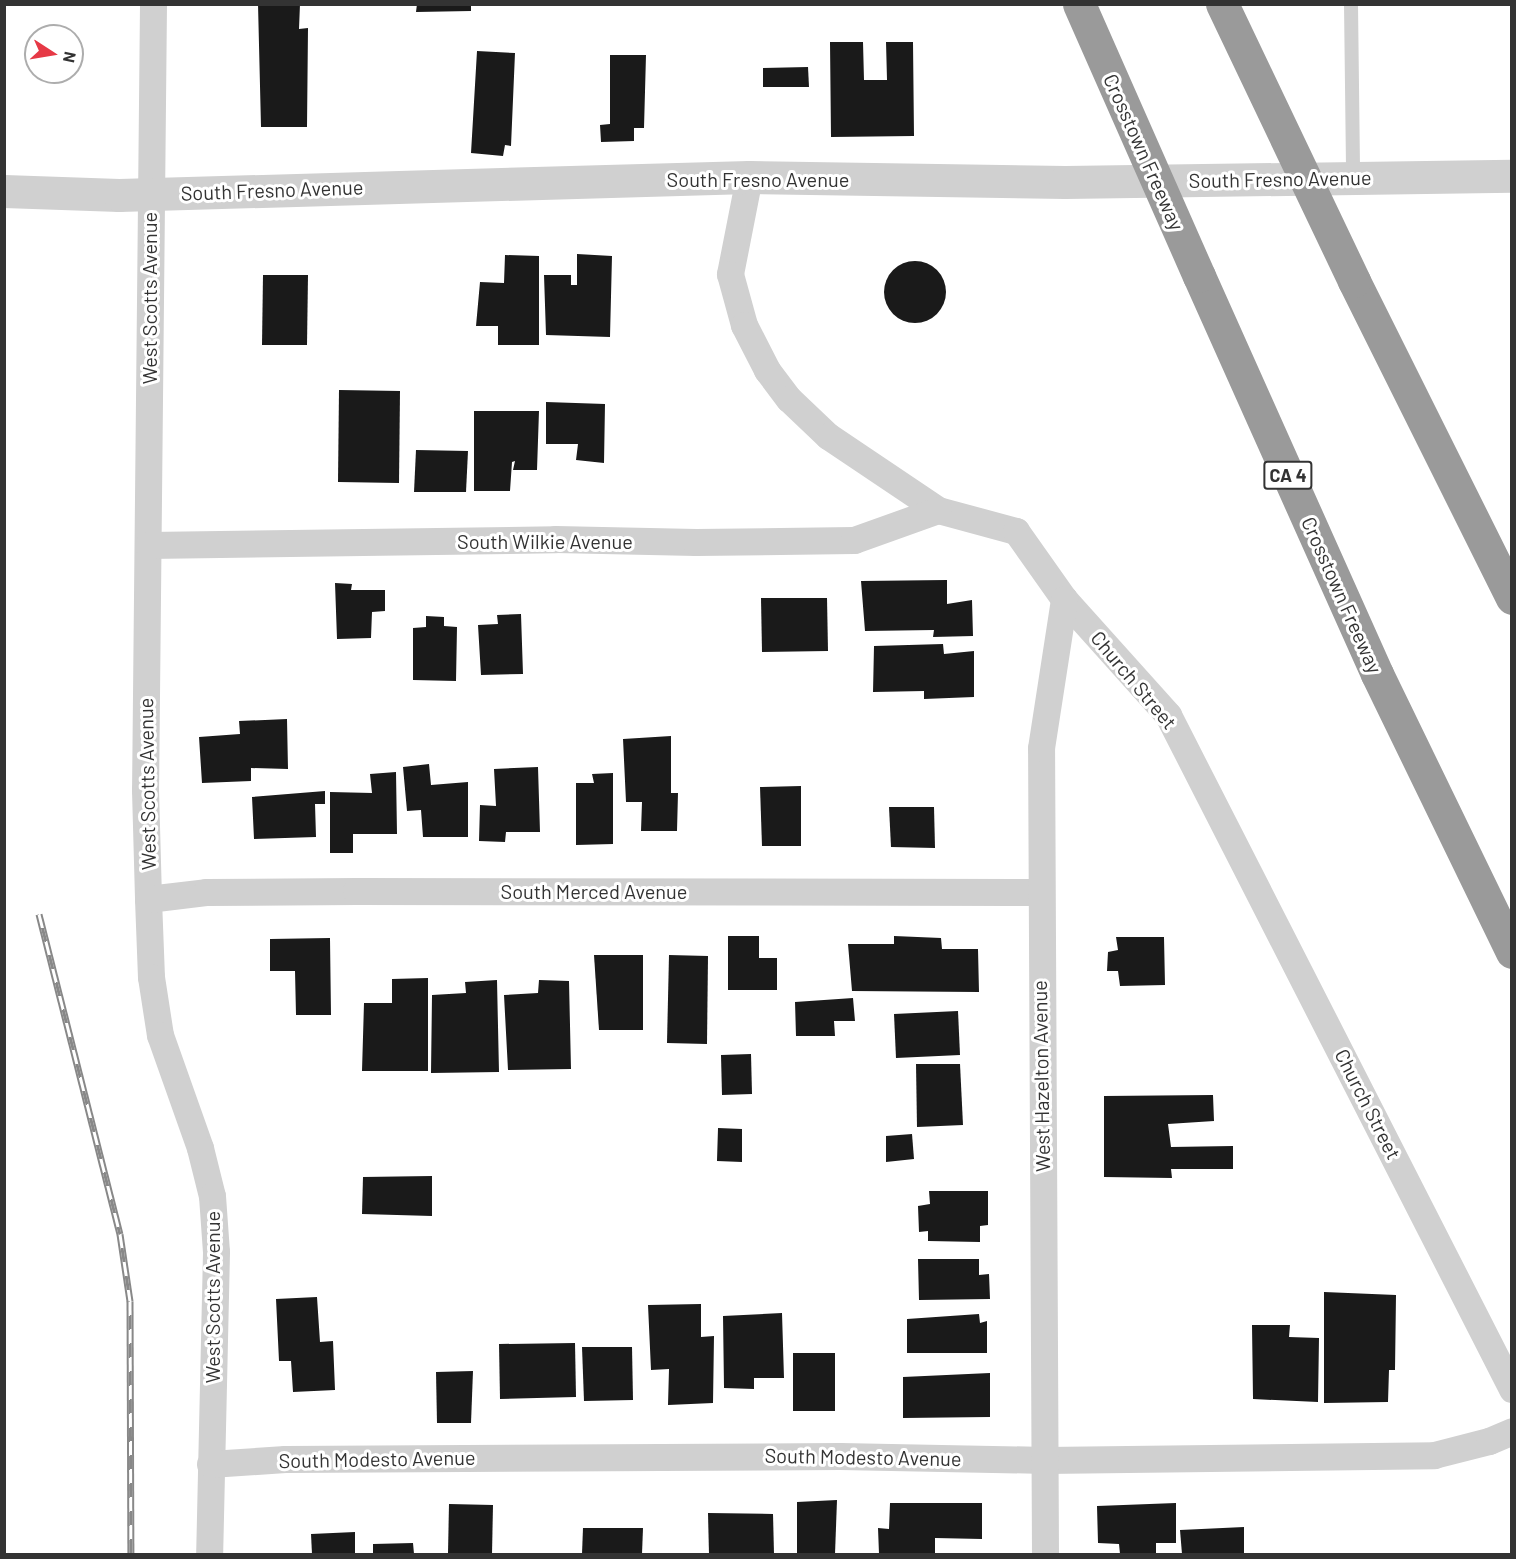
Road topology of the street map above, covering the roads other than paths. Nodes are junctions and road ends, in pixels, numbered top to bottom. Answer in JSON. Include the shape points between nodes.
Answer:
{"nodes":[{"id":1,"x":153,"y":4,"type":"edge"},
{"id":2,"x":1079,"y":4,"type":"edge"},
{"id":3,"x":1222,"y":4,"type":"edge"},
{"id":4,"x":1351,"y":4,"type":"edge"},
{"id":5,"x":1512,"y":176,"type":"edge"},
{"id":6,"x":748,"y":177,"type":"junction"},
{"id":7,"x":1353,"y":178,"type":"junction"},
{"id":8,"x":4,"y":191,"type":"edge"},
{"id":9,"x":150,"y":194,"type":"junction"},
{"id":10,"x":938,"y":510,"type":"junction"},
{"id":11,"x":148,"y":546,"type":"junction"},
{"id":12,"x":1512,"y":598,"type":"edge"},
{"id":13,"x":1064,"y":599,"type":"junction"},
{"id":14,"x":1039,"y":892,"type":"junction"},
{"id":15,"x":148,"y":899,"type":"junction"},
{"id":16,"x":1512,"y":952,"type":"edge"},
{"id":17,"x":1512,"y":1389,"type":"edge"},
{"id":18,"x":1512,"y":1431,"type":"edge"},
{"id":19,"x":1045,"y":1460,"type":"junction"},
{"id":20,"x":210,"y":1464,"type":"junction"},
{"id":21,"x":209,"y":1554,"type":"edge"},
{"id":22,"x":1045,"y":1554,"type":"edge"}],
"edges":[{"from":1,"to":9,"type":"street","name":"West Scotts Avenue"},
{"from":2,"to":16,"type":"highway","name":"Crosstown Freeway","number":"CA 4","bridge":true,"via":[[1377,674]]},
{"from":3,"to":12,"type":"highway","bridge":true},
{"from":4,"to":7,"type":"lane"},
{"from":5,"to":7,"type":"street","name":"South Fresno Avenue"},
{"from":6,"to":7,"type":"street","name":"South Fresno Avenue","via":[[1065,182]]},
{"from":6,"to":9,"type":"street","name":"South Fresno Avenue"},
{"from":6,"to":10,"type":"street","name":"Church Street","via":[[730,274],[744,326],[767,370],[789,399],[828,436]]},
{"from":8,"to":9,"type":"street","name":"South Fresno Avenue"},
{"from":9,"to":11,"type":"street","name":"West Scotts Avenue"},
{"from":10,"to":11,"type":"street","name":"South Wilkie Avenue","via":[[854,540],[696,543],[555,539]]},
{"from":10,"to":13,"type":"street","name":"Church Street","via":[[1016,531]]},
{"from":11,"to":15,"type":"street","name":"West Scotts Avenue","via":[[145,790]]},
{"from":13,"to":14,"type":"street","name":"West Hazelton Avenue","via":[[1041,748]]},
{"from":13,"to":17,"type":"street","name":"Church Street","via":[[1168,715],[1197,766]]},
{"from":14,"to":15,"type":"street","name":"South Merced Avenue","via":[[206,892]]},
{"from":14,"to":19,"type":"street","name":"West Hazelton Avenue"},
{"from":15,"to":20,"type":"street","name":"West Scotts Avenue","via":[[160,1035],[200,1149],[212,1196],[216,1252]]},
{"from":18,"to":19,"type":"street","name":"South Modesto Avenue","via":[[1490,1441],[1434,1455]]},
{"from":19,"to":20,"type":"street","name":"South Modesto Avenue","via":[[828,1456],[285,1459]]},
{"from":19,"to":22,"type":"street","name":"West Hazelton Avenue"},
{"from":20,"to":21,"type":"street","name":"West Scotts Avenue"}]}
